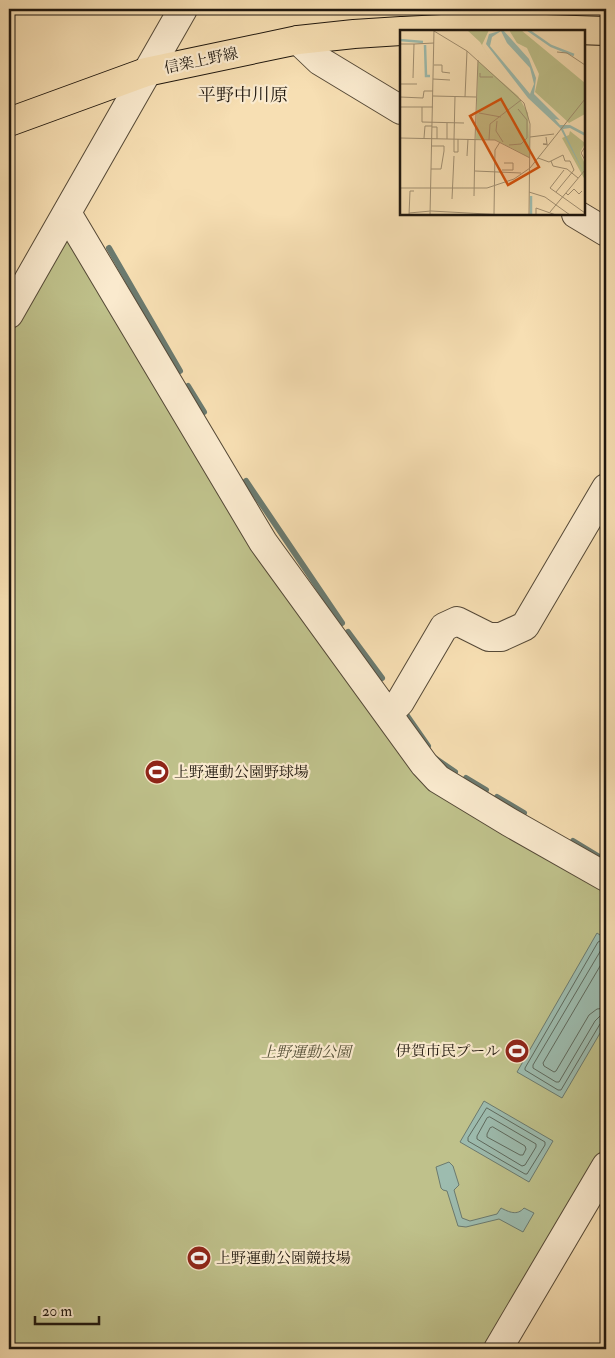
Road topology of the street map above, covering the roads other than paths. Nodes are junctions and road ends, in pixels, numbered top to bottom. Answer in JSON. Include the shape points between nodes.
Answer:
{"nodes":[{"id":1,"x":183,"y":9,"type":"edge"},
{"id":2,"x":443,"y":30,"type":"edge"},
{"id":3,"x":575,"y":30,"type":"edge"},
{"id":4,"x":585,"y":30,"type":"edge"},
{"id":5,"x":400,"y":31,"type":"edge"},
{"id":6,"x":606,"y":31,"type":"edge"},
{"id":7,"x":298,"y":40,"type":"junction"},
{"id":8,"x":146,"y":72,"type":"junction"},
{"id":9,"x":399,"y":104,"type":"edge"},
{"id":10,"x":9,"y":122,"type":"edge"},
{"id":11,"x":67,"y":213,"type":"junction"},
{"id":12,"x":578,"y":215,"type":"edge"},
{"id":13,"x":606,"y":232,"type":"edge"},
{"id":14,"x":9,"y":314,"type":"edge"},
{"id":15,"x":606,"y":488,"type":"edge"},
{"id":16,"x":386,"y":712,"type":"junction"},
{"id":17,"x":606,"y":877,"type":"edge"},
{"id":18,"x":602,"y":1181,"type":"edge"},
{"id":19,"x":498,"y":1349,"type":"edge"}],
"edges":[{"from":1,"to":8,"type":"street"},
{"from":2,"to":3,"type":"main road","name":"信楽上野線","via":[[481,27]]},
{"from":4,"to":6,"type":"main road","name":"信楽上野線"},
{"from":5,"to":7,"type":"main road","name":"信楽上野線"},
{"from":7,"to":8,"type":"main road","name":"信楽上野線"},
{"from":7,"to":9,"type":"street","via":[[320,61]]},
{"from":8,"to":10,"type":"main road","name":"信楽上野線"},
{"from":8,"to":11,"type":"street"},
{"from":11,"to":14,"type":"street"},
{"from":11,"to":16,"type":"street","via":[[263,542]]},
{"from":12,"to":13,"type":"street"},
{"from":15,"to":16,"type":"street","via":[[525,626],[501,638],[489,637],[457,621],[444,627],[400,702]]},
{"from":16,"to":17,"type":"street","via":[[438,779]]},
{"from":18,"to":19,"type":"street"}]}
